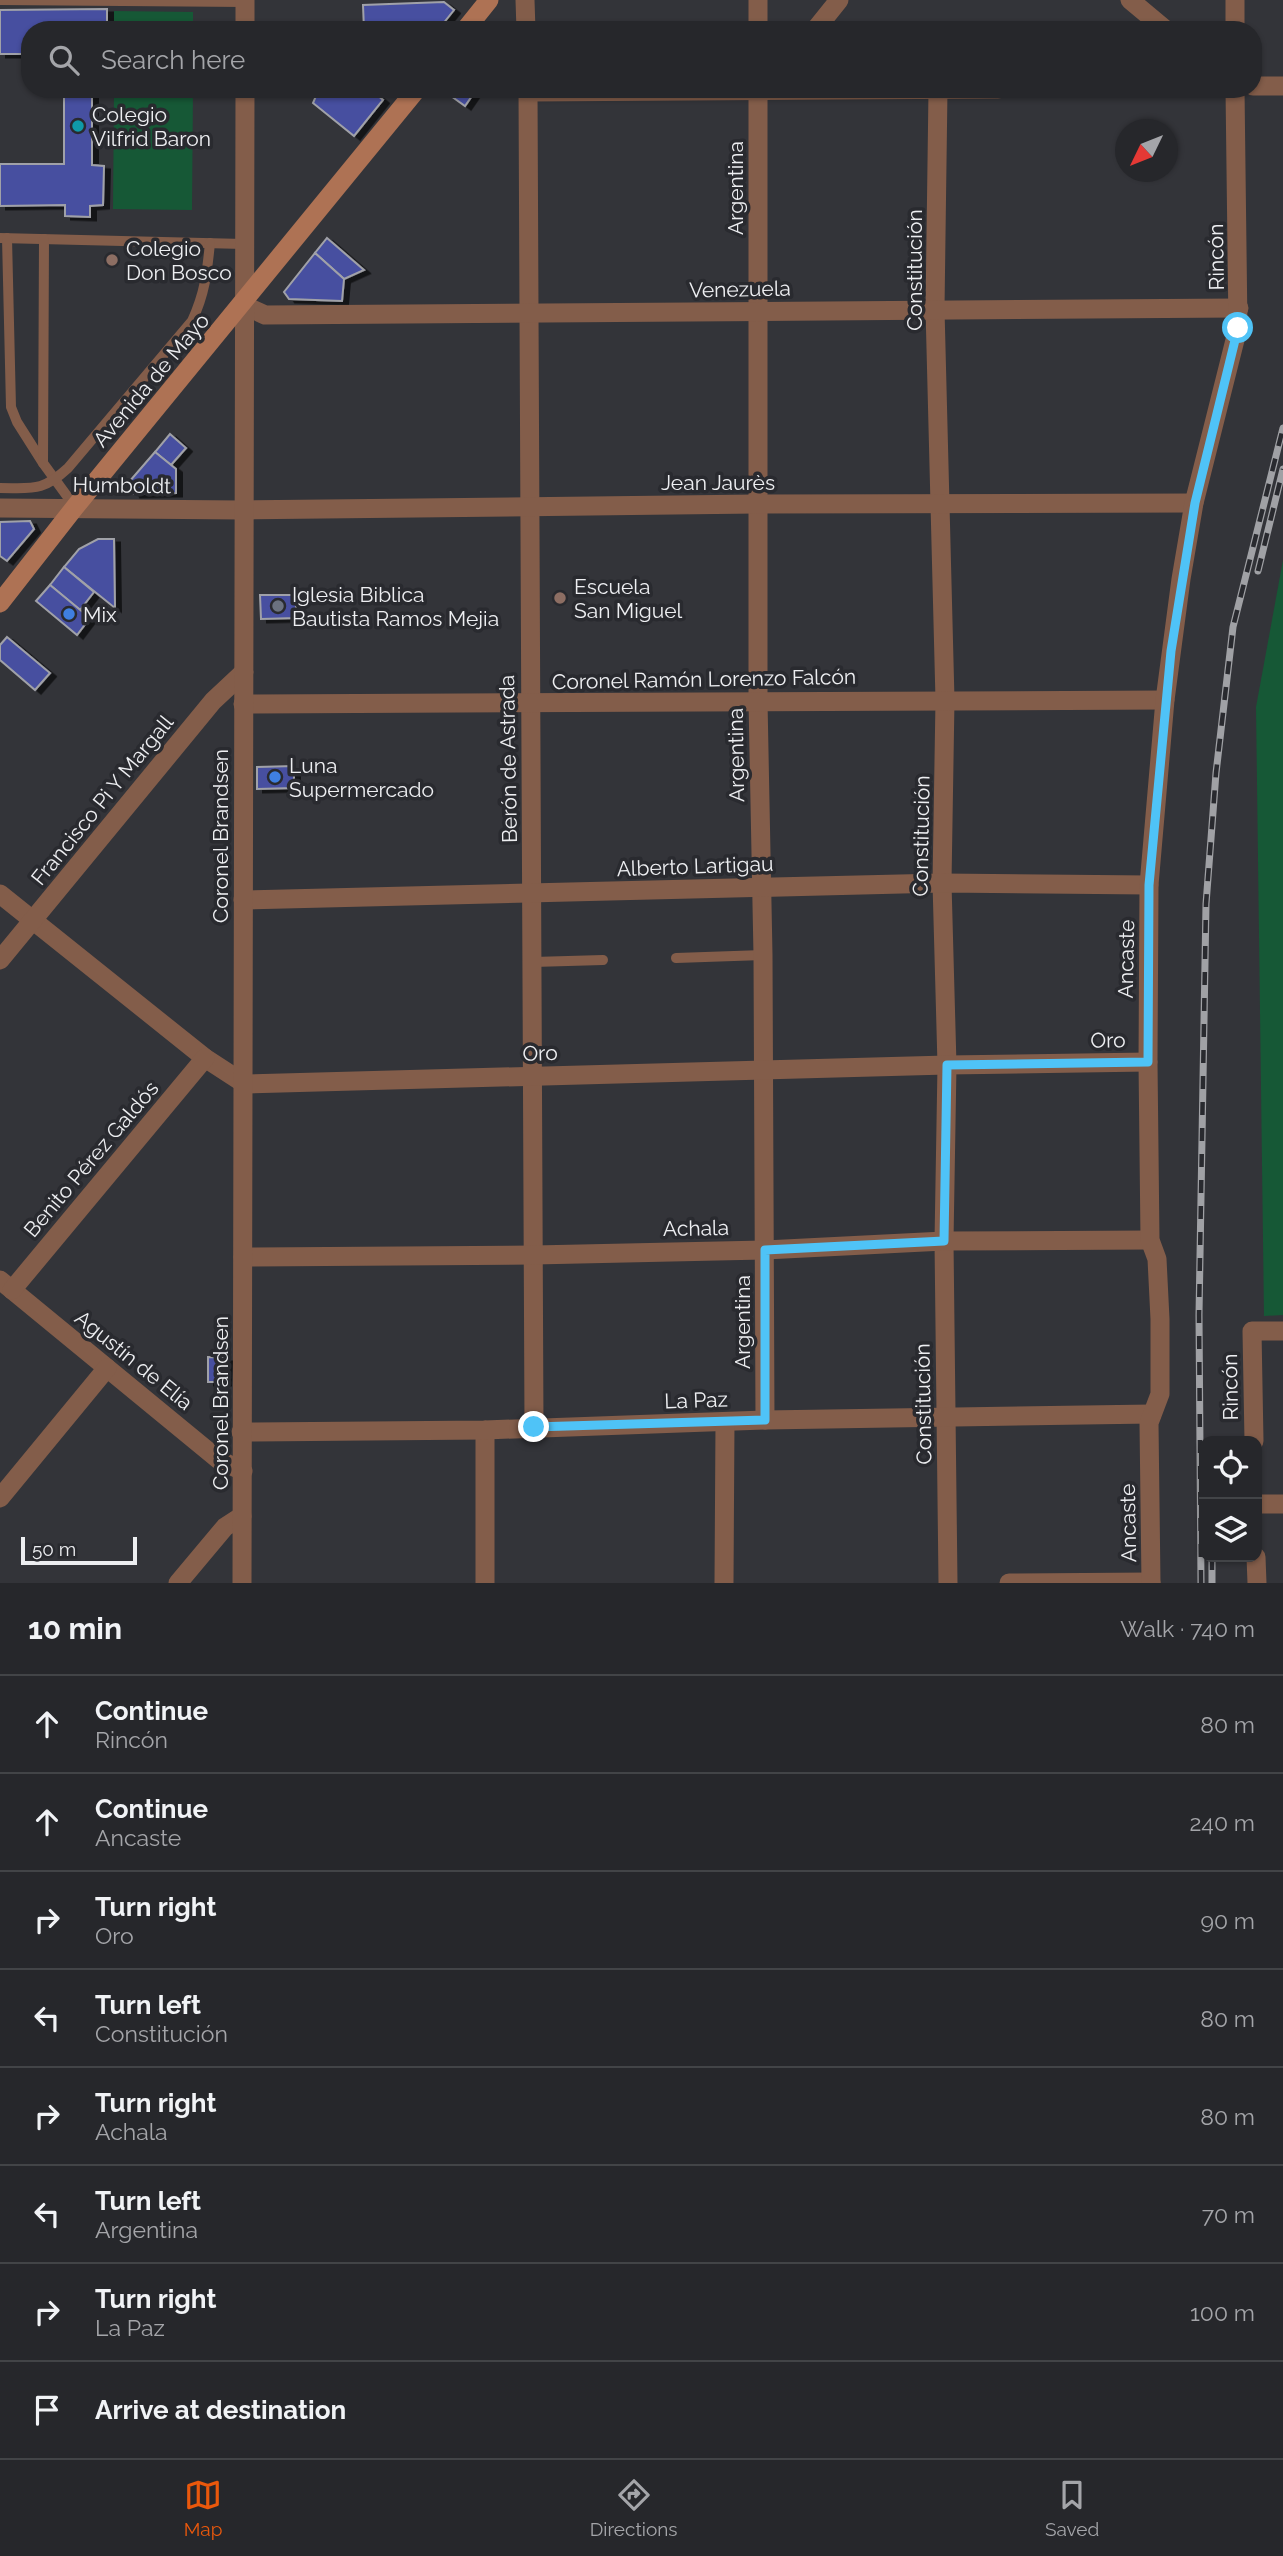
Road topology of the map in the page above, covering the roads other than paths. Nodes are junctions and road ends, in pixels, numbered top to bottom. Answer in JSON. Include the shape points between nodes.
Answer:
{"nodes":[{"id":1,"x":0,"y":0,"type":"edge"},
{"id":2,"x":489,"y":0,"type":"edge"},
{"id":3,"x":525,"y":0,"type":"edge"},
{"id":4,"x":758,"y":0,"type":"edge"},
{"id":5,"x":839,"y":0,"type":"edge"},
{"id":6,"x":1130,"y":0,"type":"edge"},
{"id":7,"x":1235,"y":0,"type":"edge"},
{"id":8,"x":245,"y":1,"type":"edge"},
{"id":9,"x":245,"y":21,"type":"edge"},
{"id":10,"x":472,"y":21,"type":"edge"},
{"id":11,"x":526,"y":21,"type":"edge"},
{"id":12,"x":758,"y":21,"type":"edge"},
{"id":13,"x":822,"y":21,"type":"edge"},
{"id":14,"x":1155,"y":21,"type":"edge"},
{"id":15,"x":1235,"y":21,"type":"edge"},
{"id":16,"x":1262,"y":86,"type":"edge"},
{"id":17,"x":1283,"y":86,"type":"edge"},
{"id":18,"x":245,"y":98,"type":"edge"},
{"id":19,"x":410,"y":98,"type":"edge"},
{"id":20,"x":528,"y":98,"type":"edge"},
{"id":21,"x":759,"y":98,"type":"edge"},
{"id":22,"x":938,"y":98,"type":"edge"},
{"id":23,"x":1236,"y":98,"type":"edge"},
{"id":24,"x":4,"y":238,"type":"edge"},
{"id":25,"x":44,"y":239,"type":"junction"},
{"id":26,"x":210,"y":243,"type":"junction"},
{"id":27,"x":244,"y":244,"type":"junction"},
{"id":28,"x":243,"y":305,"type":"junction"},
{"id":29,"x":1239,"y":308,"type":"junction"},
{"id":30,"x":936,"y":309,"type":"junction"},
{"id":31,"x":758,"y":311,"type":"junction"},
{"id":32,"x":527,"y":314,"type":"junction"},
{"id":33,"x":43,"y":463,"type":"junction"},
{"id":34,"x":58,"y":483,"type":"junction"},
{"id":35,"x":0,"y":488,"type":"edge"},
{"id":36,"x":1195,"y":503,"type":"junction"},
{"id":37,"x":757,"y":504,"type":"junction"},
{"id":38,"x":942,"y":505,"type":"junction"},
{"id":39,"x":75,"y":507,"type":"junction"},
{"id":40,"x":528,"y":507,"type":"junction"},
{"id":41,"x":0,"y":508,"type":"edge"},
{"id":42,"x":243,"y":510,"type":"junction"},
{"id":43,"x":0,"y":603,"type":"edge"},
{"id":44,"x":244,"y":672,"type":"junction"},
{"id":45,"x":945,"y":700,"type":"junction"},
{"id":46,"x":1165,"y":700,"type":"junction"},
{"id":47,"x":758,"y":701,"type":"junction"},
{"id":48,"x":243,"y":704,"type":"junction"},
{"id":49,"x":530,"y":704,"type":"junction"},
{"id":50,"x":942,"y":883,"type":"junction"},
{"id":51,"x":1149,"y":885,"type":"junction"},
{"id":52,"x":762,"y":887,"type":"junction"},
{"id":53,"x":0,"y":894,"type":"edge"},
{"id":54,"x":532,"y":894,"type":"junction"},
{"id":55,"x":243,"y":900,"type":"junction"},
{"id":56,"x":32,"y":920,"type":"junction"},
{"id":57,"x":763,"y":955,"type":"junction"},
{"id":58,"x":676,"y":958,"type":"dead end"},
{"id":59,"x":0,"y":960,"type":"edge"},
{"id":60,"x":603,"y":960,"type":"dead end"},
{"id":61,"x":533,"y":961,"type":"junction"},
{"id":62,"x":205,"y":1058,"type":"junction"},
{"id":63,"x":1148,"y":1062,"type":"junction"},
{"id":64,"x":947,"y":1065,"type":"junction"},
{"id":65,"x":763,"y":1070,"type":"junction"},
{"id":66,"x":534,"y":1076,"type":"junction"},
{"id":67,"x":244,"y":1084,"type":"junction"},
{"id":68,"x":1150,"y":1240,"type":"junction"},
{"id":69,"x":944,"y":1241,"type":"junction"},
{"id":70,"x":765,"y":1250,"type":"junction"},
{"id":71,"x":534,"y":1255,"type":"junction"},
{"id":72,"x":243,"y":1257,"type":"junction"},
{"id":73,"x":6,"y":1285,"type":"edge"},
{"id":74,"x":1283,"y":1331,"type":"edge"},
{"id":75,"x":107,"y":1368,"type":"junction"},
{"id":76,"x":1152,"y":1414,"type":"junction"},
{"id":77,"x":946,"y":1418,"type":"junction"},
{"id":78,"x":765,"y":1420,"type":"junction"},
{"id":79,"x":725,"y":1423,"type":"junction"},
{"id":80,"x":534,"y":1427,"type":"junction"},
{"id":81,"x":485,"y":1430,"type":"junction"},
{"id":82,"x":242,"y":1432,"type":"junction"},
{"id":83,"x":1254,"y":1436,"type":"edge"},
{"id":84,"x":243,"y":1471,"type":"junction"},
{"id":85,"x":0,"y":1498,"type":"edge"},
{"id":86,"x":1262,"y":1504,"type":"edge"},
{"id":87,"x":1283,"y":1504,"type":"edge"},
{"id":88,"x":242,"y":1516,"type":"junction"},
{"id":89,"x":1256,"y":1562,"type":"edge"},
{"id":90,"x":1151,"y":1582,"type":"edge"},
{"id":91,"x":178,"y":1583,"type":"edge"},
{"id":92,"x":242,"y":1583,"type":"edge"},
{"id":93,"x":485,"y":1583,"type":"edge"},
{"id":94,"x":724,"y":1583,"type":"edge"},
{"id":95,"x":948,"y":1583,"type":"edge"},
{"id":96,"x":1009,"y":1583,"type":"edge"},
{"id":97,"x":1257,"y":1583,"type":"edge"}],
"edges":[{"from":1,"to":8,"type":"lane"},
{"from":2,"to":10,"type":"main road"},
{"from":3,"to":11,"type":"street"},
{"from":4,"to":12,"type":"street"},
{"from":5,"to":13,"type":"street"},
{"from":6,"to":14,"type":"street"},
{"from":7,"to":15,"type":"street"},
{"from":8,"to":9,"type":"street"},
{"from":16,"to":17,"type":"street"},
{"from":18,"to":27,"type":"street","name":"Coronel Brandsen"},
{"from":19,"to":28,"type":"main road","name":"Avenida de Mayo"},
{"from":20,"to":32,"type":"street","name":"Berón de Astrada"},
{"from":21,"to":31,"type":"street","name":"Argentina"},
{"from":22,"to":30,"type":"street","name":"Constitución"},
{"from":23,"to":29,"type":"street","name":"Rincón"},
{"from":24,"to":25,"type":"lane"},
{"from":24,"to":33,"type":"lane","via":[[11,407]]},
{"from":25,"to":26,"type":"lane"},
{"from":25,"to":33,"type":"lane"},
{"from":26,"to":27,"type":"lane"},
{"from":26,"to":34,"type":"lane","via":[[202,300],[192,321]]},
{"from":27,"to":28,"type":"street","name":"Coronel Brandsen"},
{"from":28,"to":32,"type":"street","name":"Venezuela","via":[[265,314]]},
{"from":28,"to":39,"type":"main road","name":"Avenida de Mayo"},
{"from":28,"to":42,"type":"street","name":"Coronel Brandsen"},
{"from":29,"to":30,"type":"street","name":"Venezuela"},
{"from":29,"to":36,"type":"street","name":"Rincón","via":[[1237,337]]},
{"from":30,"to":31,"type":"street","name":"Venezuela"},
{"from":30,"to":38,"type":"street","name":"Constitución"},
{"from":31,"to":32,"type":"street","name":"Venezuela"},
{"from":31,"to":37,"type":"street","name":"Argentina"},
{"from":32,"to":40,"type":"street","name":"Berón de Astrada"},
{"from":33,"to":34,"type":"lane"},
{"from":34,"to":35,"type":"lane","via":[[41,488]]},
{"from":34,"to":39,"type":"lane"},
{"from":36,"to":38,"type":"street","name":"Jean Jaurès"},
{"from":36,"to":46,"type":"street","name":"Ancaste"},
{"from":37,"to":38,"type":"street","name":"Jean Jaurès"},
{"from":37,"to":40,"type":"street","name":"Jean Jaurès"},
{"from":37,"to":47,"type":"street","name":"Argentina"},
{"from":38,"to":45,"type":"street","name":"Constitución"},
{"from":39,"to":41,"type":"street","name":"Humboldt"},
{"from":39,"to":42,"type":"street","name":"Humboldt"},
{"from":39,"to":43,"type":"main road","name":"Avenida de Mayo"},
{"from":40,"to":42,"type":"street","name":"Jean Jaurès"},
{"from":40,"to":49,"type":"street","name":"Berón de Astrada"},
{"from":42,"to":44,"type":"street","name":"Coronel Brandsen"},
{"from":44,"to":48,"type":"street","name":"Coronel Brandsen"},
{"from":44,"to":56,"type":"street","name":"Francisco Pi Y Margall","via":[[213,701]]},
{"from":45,"to":46,"type":"street","name":"Coronel Ramón Lorenzo Falcón"},
{"from":45,"to":47,"type":"street","name":"Coronel Ramón Lorenzo Falcón"},
{"from":45,"to":50,"type":"street","name":"Constitución"},
{"from":46,"to":51,"type":"street","name":"Ancaste"},
{"from":47,"to":49,"type":"street","name":"Coronel Ramón Lorenzo Falcón"},
{"from":47,"to":52,"type":"street","name":"Argentina"},
{"from":48,"to":49,"type":"street","name":"Coronel Ramón Lorenzo Falcón"},
{"from":48,"to":55,"type":"street","name":"Coronel Brandsen"},
{"from":49,"to":54,"type":"street","name":"Berón de Astrada"},
{"from":50,"to":51,"type":"street","name":"Alberto Lartigau"},
{"from":50,"to":52,"type":"street","name":"Alberto Lartigau"},
{"from":50,"to":64,"type":"street","name":"Constitución"},
{"from":51,"to":63,"type":"street","name":"Ancaste"},
{"from":52,"to":54,"type":"street","name":"Alberto Lartigau"},
{"from":52,"to":57,"type":"street","name":"Argentina"},
{"from":53,"to":56,"type":"street"},
{"from":54,"to":55,"type":"street","name":"Alberto Lartigau"},
{"from":54,"to":61,"type":"street","name":"Berón de Astrada"},
{"from":55,"to":67,"type":"street","name":"Coronel Brandsen"},
{"from":56,"to":59,"type":"street","name":"Francisco Pi Y Margall"},
{"from":56,"to":62,"type":"street"},
{"from":57,"to":58,"type":"lane"},
{"from":57,"to":65,"type":"street","name":"Argentina"},
{"from":60,"to":61,"type":"lane"},
{"from":61,"to":66,"type":"street","name":"Berón de Astrada"},
{"from":62,"to":67,"type":"street"},
{"from":62,"to":73,"type":"street","name":"Benito Pérez Galdós"},
{"from":63,"to":64,"type":"street","name":"Oro"},
{"from":63,"to":68,"type":"street","name":"Ancaste"},
{"from":64,"to":65,"type":"street","name":"Oro"},
{"from":64,"to":69,"type":"street","name":"Constitución"},
{"from":65,"to":66,"type":"street","name":"Oro"},
{"from":65,"to":70,"type":"street","name":"Argentina"},
{"from":66,"to":67,"type":"street","name":"Oro"},
{"from":66,"to":71,"type":"street","name":"Berón de Astrada"},
{"from":67,"to":72,"type":"street","name":"Coronel Brandsen"},
{"from":68,"to":69,"type":"street","name":"Achala"},
{"from":68,"to":76,"type":"street","name":"Ancaste","via":[[1157,1259],[1160,1319],[1160,1394]]},
{"from":69,"to":70,"type":"street","name":"Achala"},
{"from":69,"to":77,"type":"street","name":"Constitución"},
{"from":70,"to":71,"type":"street","name":"Achala"},
{"from":70,"to":78,"type":"street","name":"Argentina"},
{"from":71,"to":72,"type":"street","name":"Achala"},
{"from":71,"to":80,"type":"street","name":"Berón de Astrada"},
{"from":72,"to":82,"type":"street","name":"Coronel Brandsen"},
{"from":73,"to":75,"type":"street","name":"Agustín de Elía"},
{"from":74,"to":83,"type":"street","name":"Rincón","via":[[1252,1331]]},
{"from":75,"to":84,"type":"street","name":"Agustín de Elía","via":[[219,1460]]},
{"from":75,"to":85,"type":"street"},
{"from":76,"to":77,"type":"street","name":"La Paz"},
{"from":76,"to":90,"type":"street","name":"Ancaste"},
{"from":77,"to":78,"type":"street","name":"La Paz"},
{"from":77,"to":95,"type":"street","name":"Constitución"},
{"from":78,"to":79,"type":"street","name":"La Paz"},
{"from":79,"to":80,"type":"street","name":"La Paz"},
{"from":79,"to":94,"type":"street"},
{"from":80,"to":81,"type":"street","name":"La Paz"},
{"from":81,"to":82,"type":"street","name":"La Paz"},
{"from":81,"to":93,"type":"street"},
{"from":82,"to":84,"type":"street","name":"Coronel Brandsen"},
{"from":84,"to":88,"type":"street","name":"Coronel Brandsen"},
{"from":86,"to":87,"type":"street"},
{"from":88,"to":91,"type":"street","via":[[225,1527]]},
{"from":88,"to":92,"type":"street","name":"Coronel Brandsen"},
{"from":89,"to":97,"type":"street"},
{"from":90,"to":96,"type":"street"}]}
